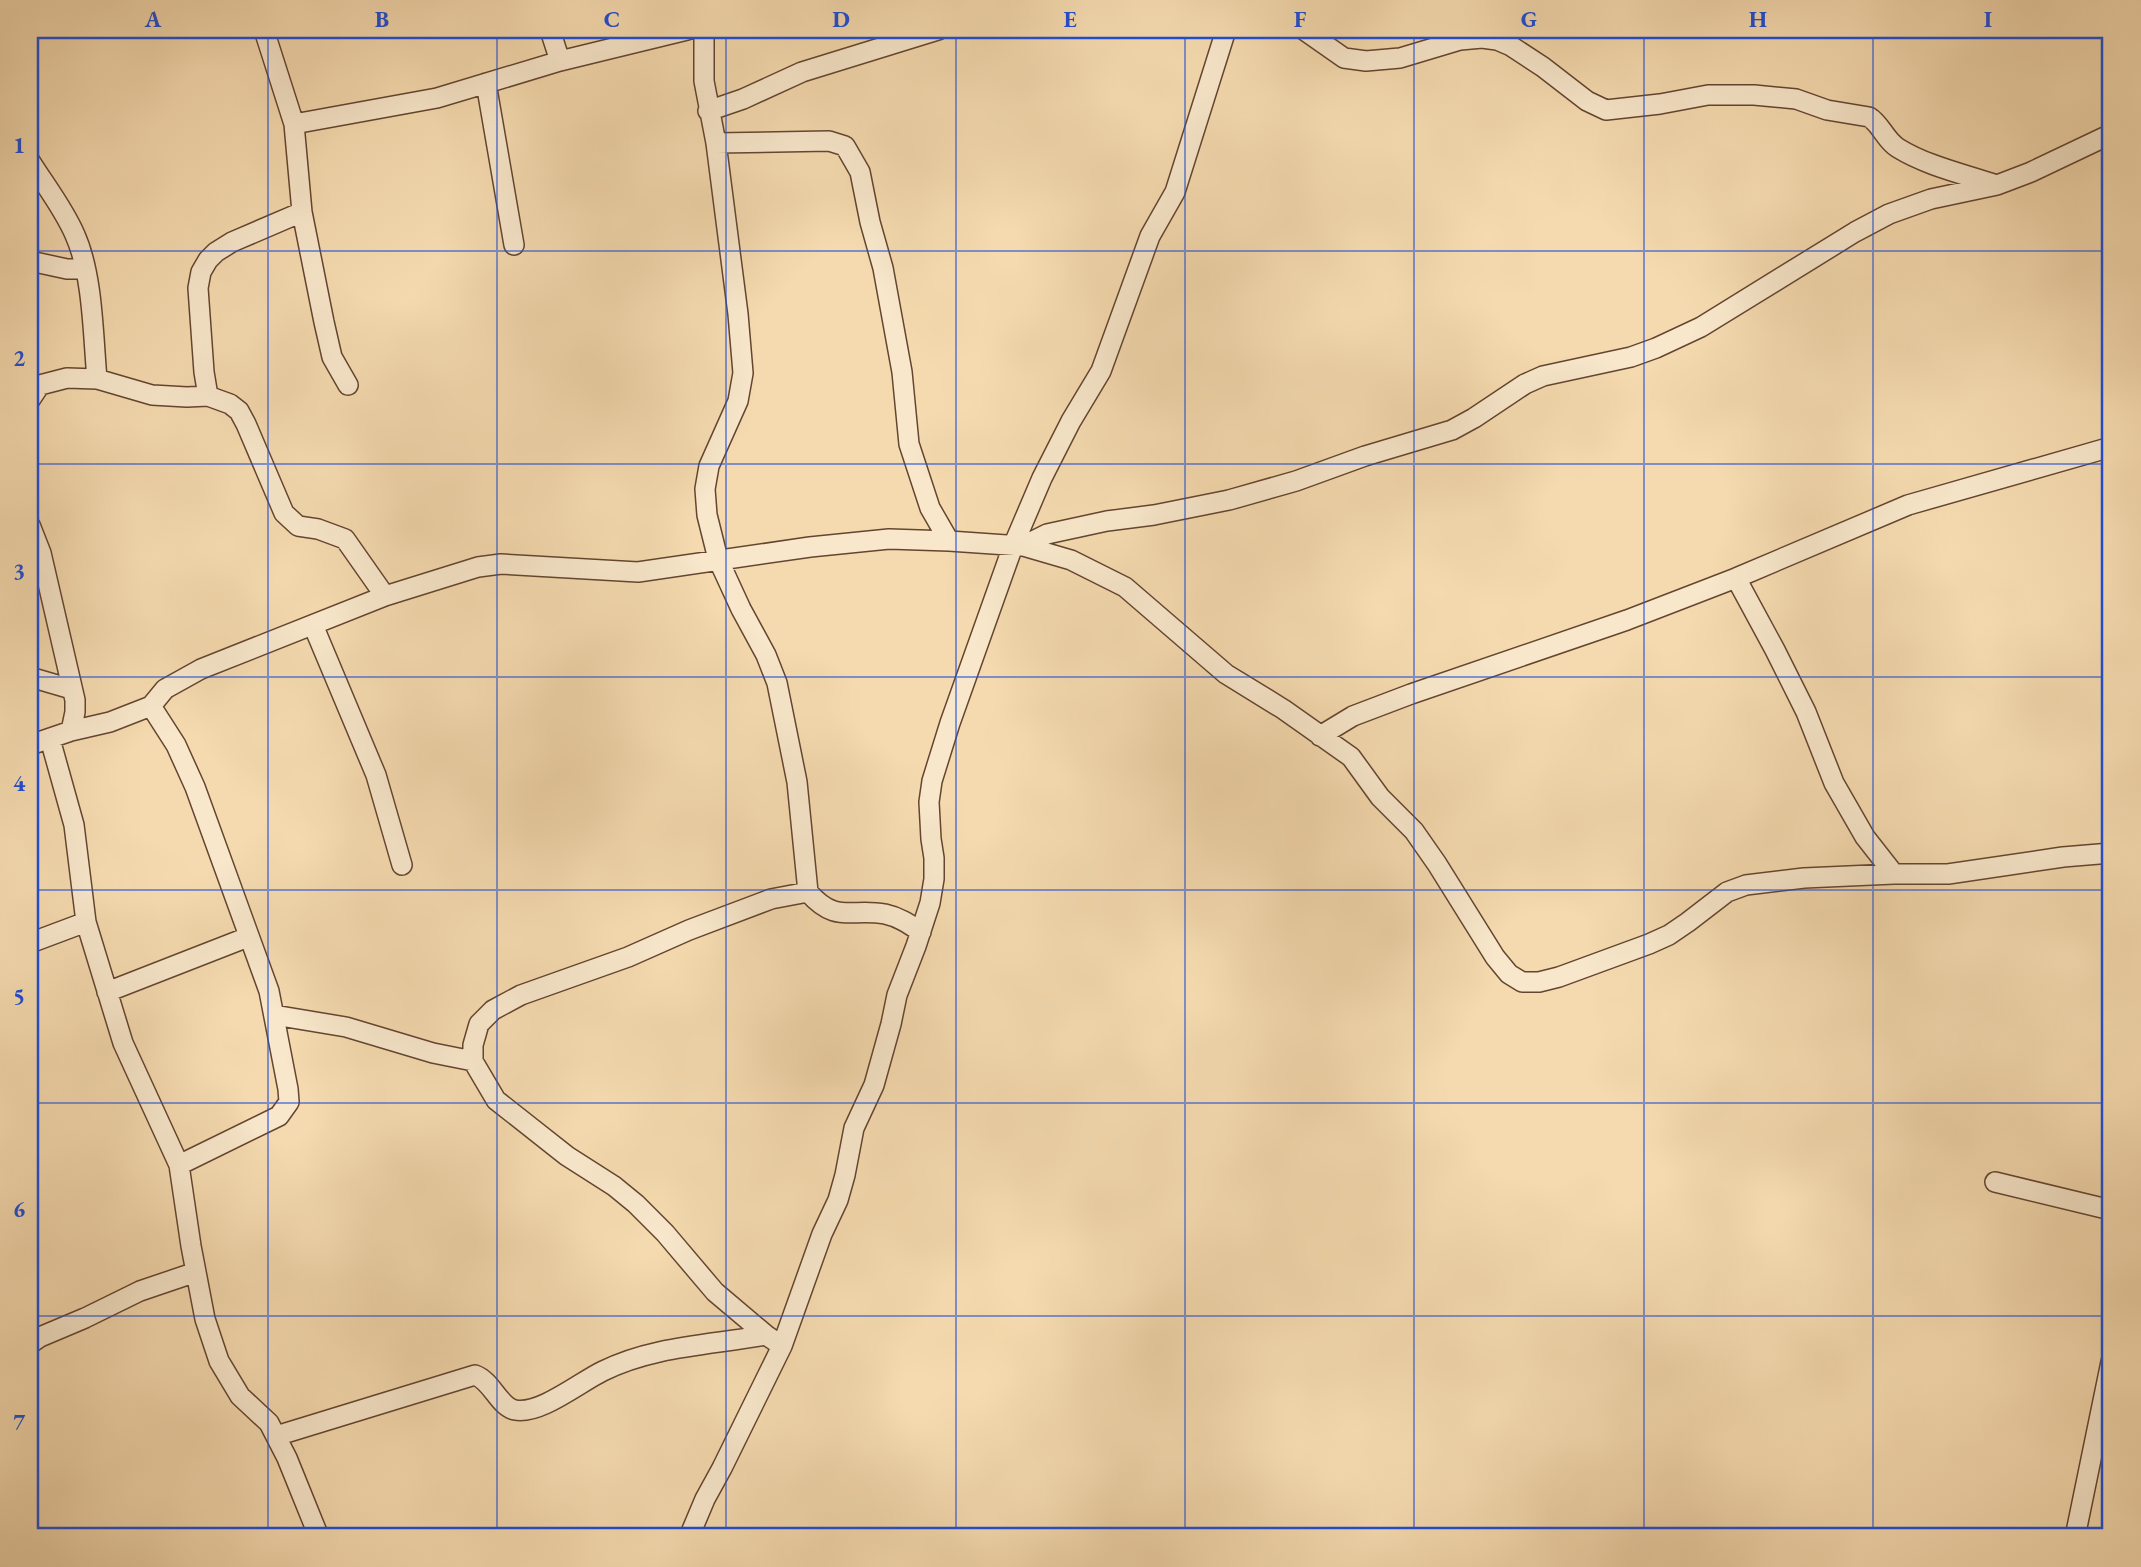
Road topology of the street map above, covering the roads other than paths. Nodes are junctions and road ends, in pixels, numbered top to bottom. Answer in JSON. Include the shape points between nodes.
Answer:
{"nodes":[{"id":1,"x":264,"y":30,"type":"edge"},
{"id":2,"x":550,"y":30,"type":"edge"},
{"id":3,"x":687,"y":30,"type":"edge"},
{"id":4,"x":704,"y":30,"type":"edge"},
{"id":5,"x":938,"y":30,"type":"edge"},
{"id":6,"x":1226,"y":30,"type":"edge"},
{"id":7,"x":1304,"y":30,"type":"edge"},
{"id":8,"x":560,"y":61,"type":"junction"},
{"id":9,"x":486,"y":83,"type":"junction"},
{"id":10,"x":708,"y":111,"type":"junction"},
{"id":11,"x":294,"y":124,"type":"junction"},
{"id":12,"x":2111,"y":134,"type":"edge"},
{"id":13,"x":716,"y":143,"type":"junction"},
{"id":14,"x":30,"y":161,"type":"edge"},
{"id":15,"x":1997,"y":185,"type":"junction"},
{"id":16,"x":302,"y":212,"type":"junction"},
{"id":17,"x":514,"y":246,"type":"dead end"},
{"id":18,"x":30,"y":261,"type":"edge"},
{"id":19,"x":85,"y":269,"type":"junction"},
{"id":20,"x":97,"y":379,"type":"junction"},
{"id":21,"x":348,"y":385,"type":"dead end"},
{"id":22,"x":208,"y":396,"type":"junction"},
{"id":23,"x":30,"y":400,"type":"edge"},
{"id":24,"x":2111,"y":447,"type":"edge"},
{"id":25,"x":30,"y":525,"type":"edge"},
{"id":26,"x":949,"y":541,"type":"junction"},
{"id":27,"x":1018,"y":546,"type":"junction"},
{"id":28,"x":718,"y":559,"type":"junction"},
{"id":29,"x":1736,"y":578,"type":"junction"},
{"id":30,"x":384,"y":596,"type":"junction"},
{"id":31,"x":313,"y":625,"type":"junction"},
{"id":32,"x":30,"y":677,"type":"edge"},
{"id":33,"x":71,"y":689,"type":"junction"},
{"id":34,"x":151,"y":706,"type":"junction"},
{"id":35,"x":1353,"y":716,"type":"junction"},
{"id":36,"x":1301,"y":723,"type":"junction"},
{"id":37,"x":71,"y":731,"type":"junction"},
{"id":38,"x":1320,"y":736,"type":"junction"},
{"id":39,"x":50,"y":739,"type":"junction"},
{"id":40,"x":30,"y":745,"type":"edge"},
{"id":41,"x":2111,"y":853,"type":"edge"},
{"id":42,"x":402,"y":865,"type":"dead end"},
{"id":43,"x":1894,"y":874,"type":"junction"},
{"id":44,"x":808,"y":892,"type":"junction"},
{"id":45,"x":86,"y":922,"type":"junction"},
{"id":46,"x":920,"y":932,"type":"junction"},
{"id":47,"x":248,"y":937,"type":"junction"},
{"id":48,"x":30,"y":943,"type":"edge"},
{"id":49,"x":107,"y":992,"type":"junction"},
{"id":50,"x":274,"y":1015,"type":"junction"},
{"id":51,"x":473,"y":1061,"type":"junction"},
{"id":52,"x":179,"y":1165,"type":"junction"},
{"id":53,"x":1995,"y":1182,"type":"dead end"},
{"id":54,"x":2111,"y":1210,"type":"edge"},
{"id":55,"x":196,"y":1272,"type":"junction"},
{"id":56,"x":774,"y":1340,"type":"junction"},
{"id":57,"x":30,"y":1344,"type":"edge"},
{"id":58,"x":2111,"y":1363,"type":"edge"},
{"id":59,"x":276,"y":1436,"type":"junction"},
{"id":60,"x":319,"y":1537,"type":"edge"},
{"id":61,"x":689,"y":1537,"type":"edge"},
{"id":62,"x":2075,"y":1537,"type":"edge"}],
"edges":[{"from":1,"to":11,"type":"street"},
{"from":2,"to":8,"type":"street"},
{"from":3,"to":8,"type":"street"},
{"from":4,"to":10,"type":"street"},
{"from":5,"to":10,"type":"street","via":[[802,72]]},
{"from":6,"to":27,"type":"street","via":[[1175,192],[1150,236],[1101,371],[1042,478]]},
{"from":7,"to":15,"type":"street","via":[[1344,58],[1366,61],[1400,58],[1460,40],[1497,40],[1606,110],[1707,94],[1796,99],[1868,117],[1905,152]]},
{"from":8,"to":9,"type":"street"},
{"from":9,"to":11,"type":"street","via":[[437,98]]},
{"from":9,"to":17,"type":"street"},
{"from":10,"to":13,"type":"street"},
{"from":11,"to":16,"type":"street"},
{"from":12,"to":15,"type":"street"},
{"from":13,"to":26,"type":"street","via":[[829,141],[845,146],[860,172],[883,268],[902,372],[909,444],[930,508]]},
{"from":13,"to":28,"type":"street","via":[[743,373],[738,401],[709,466],[705,489],[706,515]]},
{"from":14,"to":19,"type":"street","via":[[76,236]]},
{"from":15,"to":27,"type":"street","via":[[1931,199],[1889,214],[1701,327],[1631,357],[1543,376],[1452,430],[1229,500],[1095,523]]},
{"from":16,"to":21,"type":"street","via":[[332,357]]},
{"from":16,"to":22,"type":"street","via":[[232,242],[216,252],[201,272],[198,288]]},
{"from":18,"to":19,"type":"street"},
{"from":19,"to":20,"type":"street"},
{"from":20,"to":22,"type":"street","via":[[152,395]]},
{"from":20,"to":23,"type":"street","via":[[67,378],[40,385]]},
{"from":22,"to":30,"type":"street","via":[[239,411],[284,513],[298,526],[345,539]]},
{"from":24,"to":29,"type":"street","via":[[1908,505]]},
{"from":25,"to":33,"type":"street","via":[[41,553]]},
{"from":26,"to":27,"type":"street"},
{"from":26,"to":28,"type":"street","via":[[889,539]]},
{"from":27,"to":36,"type":"street","via":[[1071,560],[1125,587],[1226,674]]},
{"from":27,"to":46,"type":"street","via":[[932,781],[929,817],[934,879]]},
{"from":28,"to":30,"type":"street","via":[[638,572],[478,567]]},
{"from":28,"to":44,"type":"street","via":[[777,683],[797,782]]},
{"from":29,"to":35,"type":"street"},
{"from":29,"to":43,"type":"street","via":[[1806,712],[1833,783]]},
{"from":30,"to":31,"type":"street"},
{"from":31,"to":34,"type":"street","via":[[201,669],[165,689]]},
{"from":31,"to":42,"type":"street","via":[[376,775]]},
{"from":32,"to":33,"type":"street"},
{"from":33,"to":37,"type":"street","via":[[75,700]]},
{"from":34,"to":37,"type":"street"},
{"from":34,"to":47,"type":"street","via":[[195,787]]},
{"from":35,"to":36,"type":"street"},
{"from":35,"to":38,"type":"street"},
{"from":36,"to":38,"type":"street"},
{"from":37,"to":39,"type":"street"},
{"from":38,"to":43,"type":"street","via":[[1351,757],[1380,797],[1414,831],[1495,957],[1522,982],[1559,977],[1669,935],[1727,892],[1746,885]]},
{"from":39,"to":40,"type":"street"},
{"from":39,"to":45,"type":"street","via":[[74,825]]},
{"from":41,"to":43,"type":"street","via":[[1948,874]]},
{"from":44,"to":46,"type":"street","via":[[826,910],[886,914]]},
{"from":44,"to":51,"type":"street","via":[[771,900],[521,995],[479,1024]]},
{"from":45,"to":48,"type":"street"},
{"from":45,"to":49,"type":"street"},
{"from":46,"to":56,"type":"street","via":[[897,995],[874,1085],[854,1128],[838,1200]]},
{"from":47,"to":49,"type":"street"},
{"from":47,"to":50,"type":"street"},
{"from":49,"to":52,"type":"street","via":[[123,1043]]},
{"from":50,"to":51,"type":"street","via":[[346,1027]]},
{"from":50,"to":52,"type":"street","via":[[288,1089],[285,1110]]},
{"from":51,"to":56,"type":"street","via":[[496,1100],[636,1204],[715,1293]]},
{"from":52,"to":55,"type":"street"},
{"from":53,"to":54,"type":"street"},
{"from":55,"to":57,"type":"street","via":[[140,1291]]},
{"from":55,"to":59,"type":"street","via":[[219,1361],[240,1396]]},
{"from":56,"to":59,"type":"street","via":[[680,1348],[637,1357],[538,1407],[520,1410],[509,1408],[475,1375]]},
{"from":56,"to":61,"type":"street"},
{"from":58,"to":62,"type":"street"},
{"from":59,"to":60,"type":"street"}]}
